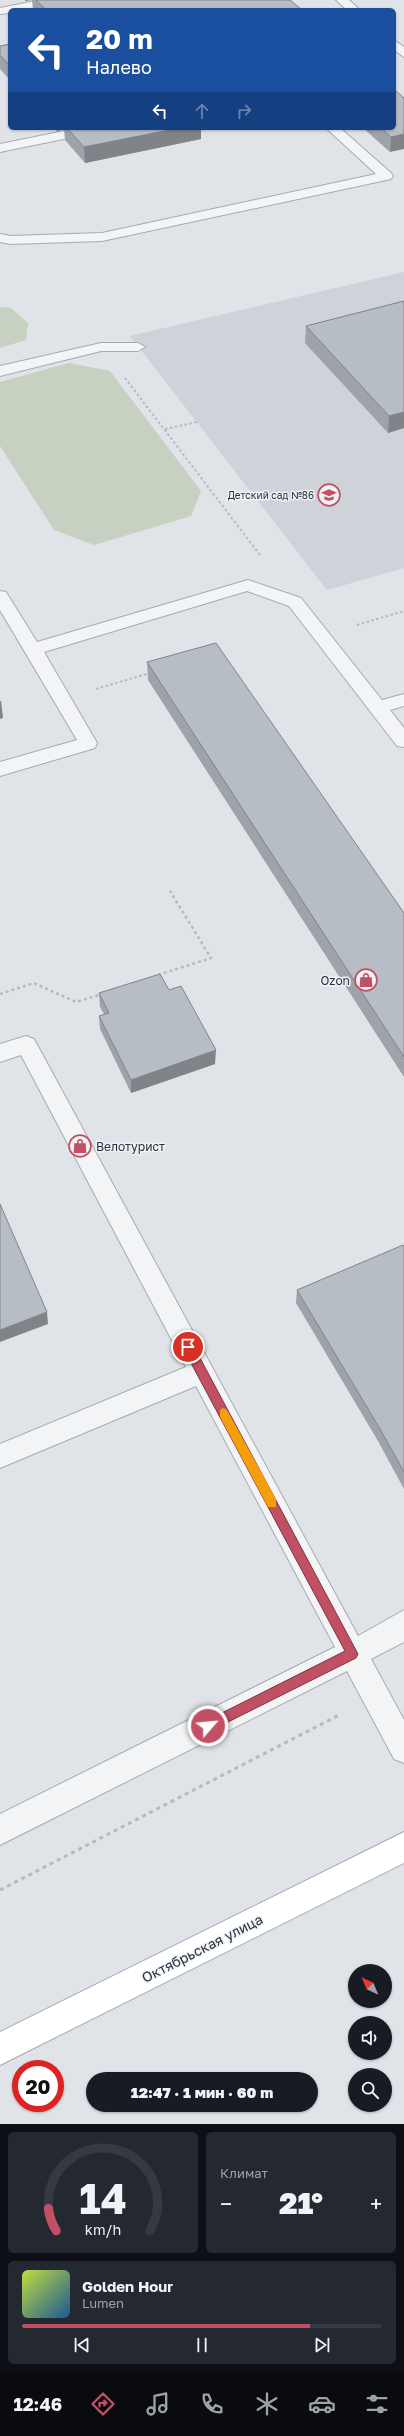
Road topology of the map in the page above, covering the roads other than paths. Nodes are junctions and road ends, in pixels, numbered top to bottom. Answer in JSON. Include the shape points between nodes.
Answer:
{"nodes":[{"id":1,"x":58,"y":0,"type":"edge"},
{"id":2,"x":342,"y":0,"type":"edge"},
{"id":3,"x":16,"y":8,"type":"edge"},
{"id":4,"x":352,"y":8,"type":"edge"},
{"id":5,"x":396,"y":46,"type":"edge"},
{"id":6,"x":404,"y":53,"type":"edge"},
{"id":7,"x":88,"y":130,"type":"edge"},
{"id":8,"x":334,"y":130,"type":"edge"},
{"id":9,"x":0,"y":148,"type":"edge"},
{"id":10,"x":0,"y":238,"type":"edge"},
{"id":11,"x":138,"y":346,"type":"dead end"},
{"id":12,"x":0,"y":371,"type":"edge"},
{"id":13,"x":0,"y":596,"type":"edge"},
{"id":14,"x":33,"y":649,"type":"junction"},
{"id":15,"x":404,"y":700,"type":"edge"},
{"id":16,"x":379,"y":707,"type":"junction"},
{"id":17,"x":404,"y":741,"type":"edge"},
{"id":18,"x":0,"y":769,"type":"edge"},
{"id":19,"x":0,"y":1053,"type":"edge"},
{"id":20,"x":201,"y":1372,"type":"junction"},
{"id":21,"x":0,"y":1456,"type":"edge"},
{"id":22,"x":404,"y":1624,"type":"edge"},
{"id":23,"x":352,"y":1654,"type":"junction"},
{"id":24,"x":404,"y":1749,"type":"edge"},
{"id":25,"x":0,"y":1830,"type":"edge"},
{"id":26,"x":404,"y":1847,"type":"edge"},
{"id":27,"x":0,"y":2049,"type":"edge"}],
"edges":[{"from":1,"to":3,"type":"street"},
{"from":2,"to":4,"type":"street"},
{"from":5,"to":6,"type":"street"},
{"from":7,"to":9,"type":"street"},
{"from":8,"to":10,"type":"street","via":[[386,176],[102,237],[11,240]]},
{"from":11,"to":12,"type":"street","via":[[101,347]]},
{"from":13,"to":14,"type":"street"},
{"from":14,"to":16,"type":"street","via":[[248,585],[295,602]]},
{"from":14,"to":18,"type":"street","via":[[88,743]]},
{"from":15,"to":16,"type":"street"},
{"from":16,"to":17,"type":"street"},
{"from":19,"to":20,"type":"street","via":[[26,1045]]},
{"from":20,"to":21,"type":"street"},
{"from":20,"to":23,"type":"street"},
{"from":22,"to":23,"type":"street","via":[[401,1629]]},
{"from":23,"to":24,"type":"street"},
{"from":23,"to":25,"type":"street"},
{"from":26,"to":27,"type":"main road","name":"Октябрьская улица"}]}
